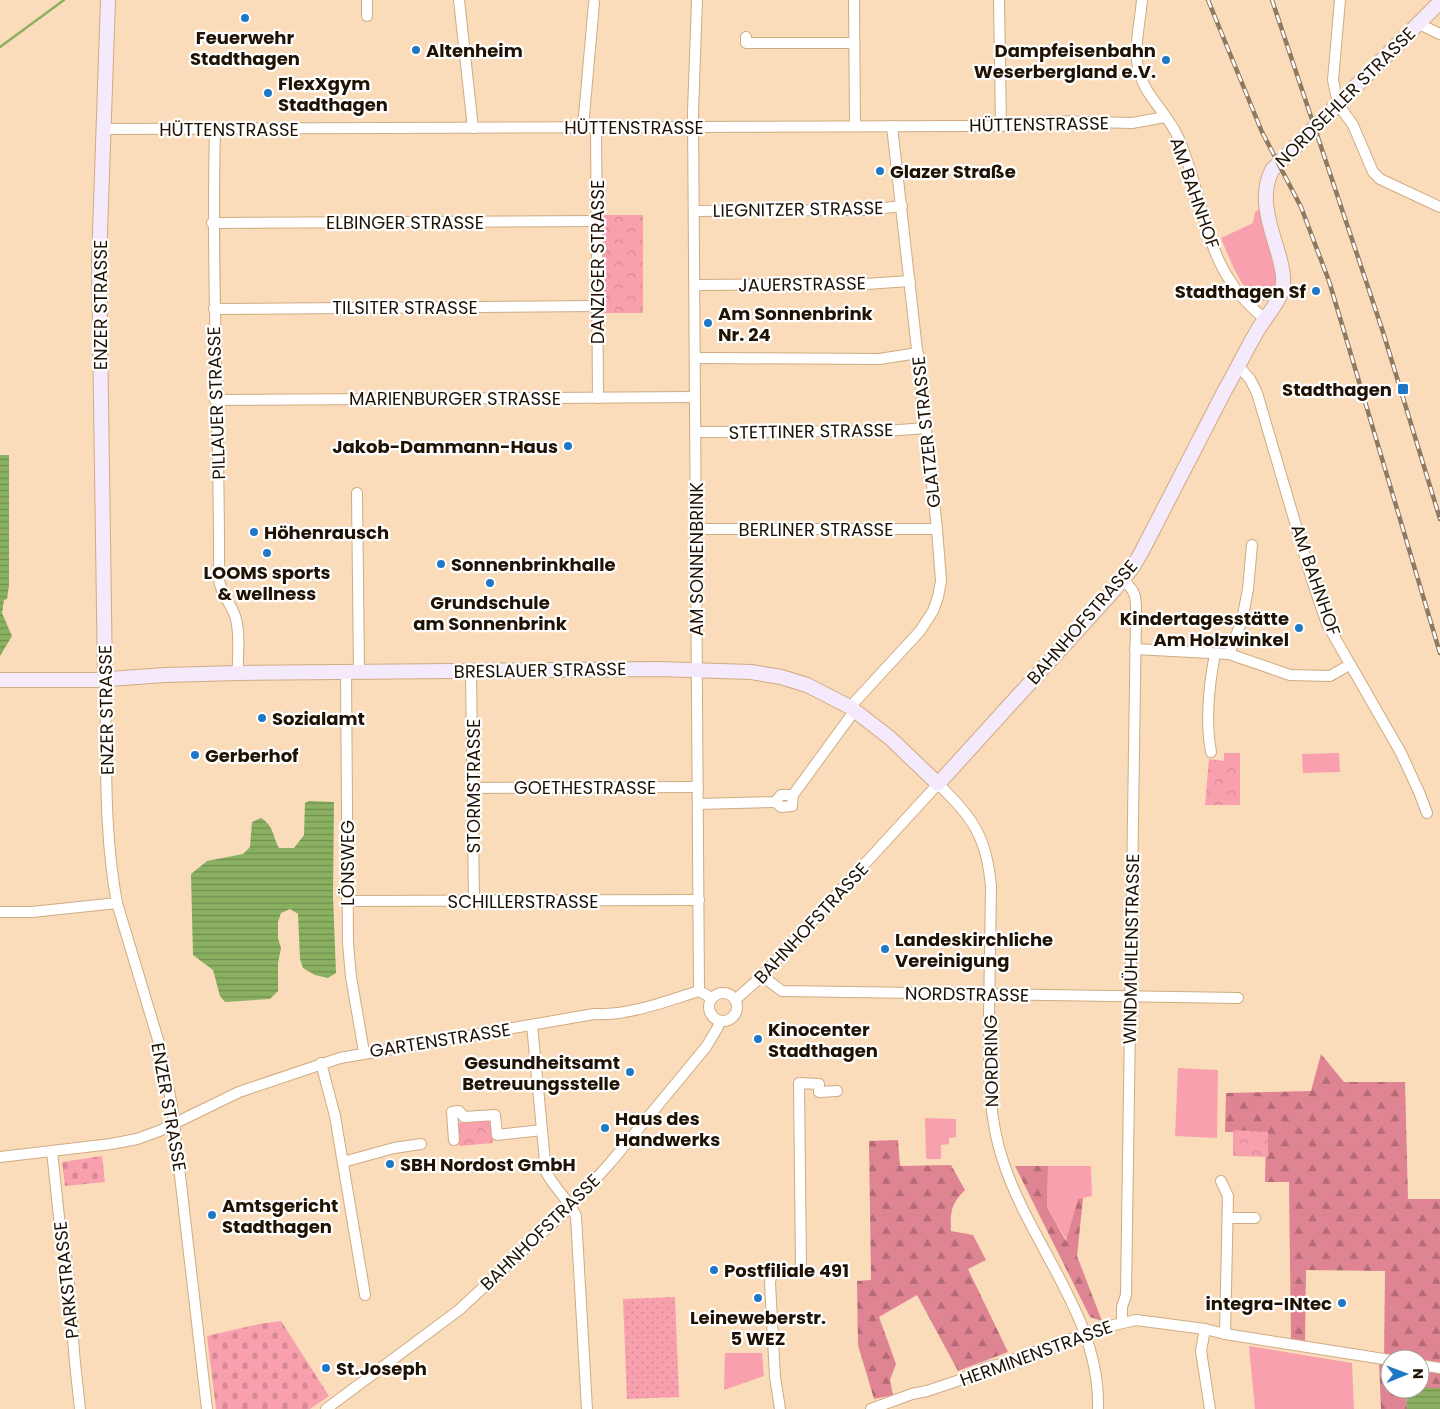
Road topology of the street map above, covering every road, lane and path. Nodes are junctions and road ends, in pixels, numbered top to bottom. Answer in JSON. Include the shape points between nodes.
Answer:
{"nodes":[{"id":1,"x":108,"y":0,"type":"edge"},
{"id":2,"x":367,"y":0,"type":"edge"},
{"id":3,"x":459,"y":0,"type":"edge"},
{"id":4,"x":697,"y":0,"type":"edge"},
{"id":5,"x":854,"y":0,"type":"edge"},
{"id":6,"x":999,"y":0,"type":"edge"},
{"id":7,"x":1142,"y":0,"type":"edge"},
{"id":8,"x":1340,"y":0,"type":"edge"},
{"id":9,"x":1440,"y":2,"type":"edge"},
{"id":10,"x":594,"y":3,"type":"dead end"},
{"id":11,"x":367,"y":16,"type":"dead end"},
{"id":12,"x":1419,"y":24,"type":"junction"},
{"id":13,"x":1440,"y":34,"type":"edge"},
{"id":14,"x":746,"y":37,"type":"dead end"},
{"id":15,"x":854,"y":43,"type":"junction"},
{"id":16,"x":1338,"y":104,"type":"junction"},
{"id":17,"x":1165,"y":117,"type":"junction"},
{"id":18,"x":855,"y":126,"type":"junction"},
{"id":19,"x":892,"y":126,"type":"junction"},
{"id":20,"x":1001,"y":126,"type":"junction"},
{"id":21,"x":583,"y":127,"type":"junction"},
{"id":22,"x":596,"y":127,"type":"junction"},
{"id":23,"x":693,"y":127,"type":"junction"},
{"id":24,"x":473,"y":128,"type":"junction"},
{"id":25,"x":103,"y":129,"type":"junction"},
{"id":26,"x":215,"y":129,"type":"junction"},
{"id":27,"x":1272,"y":170,"type":"joint"},
{"id":28,"x":902,"y":206,"type":"junction"},
{"id":29,"x":1440,"y":207,"type":"edge"},
{"id":30,"x":694,"y":211,"type":"junction"},
{"id":31,"x":597,"y":221,"type":"junction"},
{"id":32,"x":212,"y":223,"type":"junction"},
{"id":33,"x":910,"y":281,"type":"junction"},
{"id":34,"x":694,"y":285,"type":"junction"},
{"id":35,"x":597,"y":306,"type":"junction"},
{"id":36,"x":214,"y":308,"type":"junction"},
{"id":37,"x":1264,"y":319,"type":"junction"},
{"id":38,"x":918,"y":353,"type":"junction"},
{"id":39,"x":695,"y":358,"type":"junction"},
{"id":40,"x":1239,"y":367,"type":"junction"},
{"id":41,"x":695,"y":397,"type":"junction"},
{"id":42,"x":598,"y":398,"type":"junction"},
{"id":43,"x":215,"y":400,"type":"junction"},
{"id":44,"x":926,"y":428,"type":"junction"},
{"id":45,"x":696,"y":432,"type":"junction"},
{"id":46,"x":357,"y":493,"type":"dead end"},
{"id":47,"x":696,"y":529,"type":"junction"},
{"id":48,"x":937,"y":529,"type":"junction"},
{"id":49,"x":1252,"y":546,"type":"dead end"},
{"id":50,"x":1123,"y":580,"type":"junction"},
{"id":51,"x":1135,"y":650,"type":"junction"},
{"id":52,"x":1215,"y":654,"type":"junction"},
{"id":53,"x":1229,"y":654,"type":"junction"},
{"id":54,"x":1344,"y":668,"type":"dead end"},
{"id":55,"x":697,"y":670,"type":"junction"},
{"id":56,"x":471,"y":671,"type":"junction"},
{"id":57,"x":352,"y":672,"type":"junction"},
{"id":58,"x":238,"y":673,"type":"junction"},
{"id":59,"x":105,"y":679,"type":"junction"},
{"id":60,"x":0,"y":680,"type":"edge"},
{"id":61,"x":852,"y":708,"type":"junction"},
{"id":62,"x":1211,"y":752,"type":"dead end"},
{"id":63,"x":938,"y":784,"type":"junction"},
{"id":64,"x":698,"y":787,"type":"junction"},
{"id":65,"x":472,"y":788,"type":"junction"},
{"id":66,"x":698,"y":804,"type":"junction"},
{"id":67,"x":1427,"y":813,"type":"dead end"},
{"id":68,"x":699,"y":900,"type":"junction"},
{"id":69,"x":347,"y":901,"type":"junction"},
{"id":70,"x":474,"y":901,"type":"junction"},
{"id":71,"x":117,"y":903,"type":"junction"},
{"id":72,"x":0,"y":912,"type":"edge"},
{"id":73,"x":762,"y":976,"type":"junction"},
{"id":74,"x":699,"y":991,"type":"junction"},
{"id":75,"x":990,"y":993,"type":"junction"},
{"id":76,"x":1130,"y":996,"type":"junction"},
{"id":77,"x":712,"y":998,"type":"junction"},
{"id":78,"x":1238,"y":998,"type":"dead end"},
{"id":79,"x":735,"y":1000,"type":"junction"},
{"id":80,"x":719,"y":1021,"type":"junction"},
{"id":81,"x":532,"y":1025,"type":"junction"},
{"id":82,"x":364,"y":1052,"type":"junction"},
{"id":83,"x":321,"y":1064,"type":"junction"},
{"id":84,"x":837,"y":1091,"type":"dead end"},
{"id":85,"x":175,"y":1124,"type":"junction"},
{"id":86,"x":542,"y":1130,"type":"junction"},
{"id":87,"x":454,"y":1140,"type":"dead end"},
{"id":88,"x":420,"y":1144,"type":"dead end"},
{"id":89,"x":52,"y":1151,"type":"junction"},
{"id":90,"x":0,"y":1157,"type":"edge"},
{"id":91,"x":343,"y":1162,"type":"junction"},
{"id":92,"x":1221,"y":1181,"type":"dead end"},
{"id":93,"x":571,"y":1206,"type":"junction"},
{"id":94,"x":1228,"y":1218,"type":"junction"},
{"id":95,"x":1255,"y":1218,"type":"dead end"},
{"id":96,"x":365,"y":1295,"type":"dead end"},
{"id":97,"x":1122,"y":1322,"type":"junction"},
{"id":98,"x":1204,"y":1329,"type":"junction"},
{"id":99,"x":1085,"y":1334,"type":"junction"},
{"id":100,"x":1225,"y":1334,"type":"junction"},
{"id":101,"x":1380,"y":1358,"type":"edge"},
{"id":102,"x":80,"y":1409,"type":"edge"},
{"id":103,"x":208,"y":1409,"type":"edge"},
{"id":104,"x":326,"y":1409,"type":"edge"},
{"id":105,"x":587,"y":1409,"type":"edge"},
{"id":106,"x":780,"y":1409,"type":"edge"},
{"id":107,"x":871,"y":1409,"type":"edge"},
{"id":108,"x":1098,"y":1409,"type":"edge"},
{"id":109,"x":1210,"y":1409,"type":"edge"}],
"edges":[{"from":1,"to":25,"type":"main road","name":"ENZER STRASSE"},
{"from":2,"to":11,"type":"street"},
{"from":3,"to":24,"type":"street"},
{"from":4,"to":23,"type":"street","name":"AM SONNENBRINK"},
{"from":5,"to":15,"type":"street"},
{"from":6,"to":20,"type":"street"},
{"from":7,"to":17,"type":"street","name":"AM BAHNHOF","via":[[1137,40],[1138,68],[1149,96]]},
{"from":8,"to":16,"type":"street","via":[[1333,80]]},
{"from":9,"to":12,"type":"main road","name":"NORDSEHLER STRASSE"},
{"from":10,"to":21,"type":"street"},
{"from":12,"to":13,"type":"street"},
{"from":12,"to":16,"type":"main road","name":"NORDSEHLER STRASSE"},
{"from":14,"to":15,"type":"street","via":[[746,43]]},
{"from":15,"to":18,"type":"street"},
{"from":16,"to":27,"type":"main road","name":"NORDSEHLER STRASSE"},
{"from":16,"to":29,"type":"street","via":[[1353,125],[1373,172],[1380,179]]},
{"from":17,"to":20,"type":"street","name":"HÜTTENSTRASSE","via":[[1132,123],[1050,121]]},
{"from":17,"to":37,"type":"street","name":"AM BAHNHOF","via":[[1185,153],[1218,262],[1239,295]]},
{"from":18,"to":19,"type":"street","name":"HÜTTENSTRASSE"},
{"from":18,"to":23,"type":"street","name":"HÜTTENSTRASSE"},
{"from":19,"to":20,"type":"street","name":"HÜTTENSTRASSE"},
{"from":19,"to":28,"type":"street","name":"GLATZER STRASSE"},
{"from":21,"to":22,"type":"street","name":"HÜTTENSTRASSE"},
{"from":21,"to":24,"type":"street","name":"HÜTTENSTRASSE"},
{"from":22,"to":23,"type":"street","name":"HÜTTENSTRASSE"},
{"from":22,"to":31,"type":"street","name":"DANZIGER STRASSE"},
{"from":23,"to":30,"type":"street","name":"AM SONNENBRINK"},
{"from":24,"to":26,"type":"street","name":"HÜTTENSTRASSE"},
{"from":25,"to":26,"type":"street","name":"HÜTTENSTRASSE"},
{"from":25,"to":59,"type":"main road","name":"ENZER STRASSE","via":[[99,261]]},
{"from":26,"to":32,"type":"street","name":"PILLAUER STRASSE"},
{"from":27,"to":37,"type":"main road","name":"BAHNHOFSTRASSE","via":[[1266,181],[1266,208],[1284,282],[1278,300]]},
{"from":28,"to":30,"type":"street","name":"LIEGNITZER STRASSE","via":[[865,210]]},
{"from":28,"to":33,"type":"street","name":"GLATZER STRASSE"},
{"from":30,"to":34,"type":"street","name":"AM SONNENBRINK"},
{"from":31,"to":32,"type":"street","name":"ELBINGER STRASSE"},
{"from":31,"to":35,"type":"street","name":"DANZIGER STRASSE"},
{"from":32,"to":36,"type":"street","name":"PILLAUER STRASSE"},
{"from":33,"to":34,"type":"street","name":"JAUERSTRASSE"},
{"from":33,"to":38,"type":"street","name":"GLATZER STRASSE"},
{"from":34,"to":39,"type":"street","name":"AM SONNENBRINK"},
{"from":35,"to":36,"type":"street","name":"TILSITER STRASSE"},
{"from":35,"to":42,"type":"street","name":"DANZIGER STRASSE"},
{"from":36,"to":43,"type":"street","name":"PILLAUER STRASSE"},
{"from":37,"to":40,"type":"main road","name":"BAHNHOFSTRASSE"},
{"from":38,"to":39,"type":"street","via":[[880,359]]},
{"from":38,"to":44,"type":"street","name":"GLATZER STRASSE"},
{"from":39,"to":41,"type":"street","name":"AM SONNENBRINK"},
{"from":40,"to":50,"type":"main road","name":"BAHNHOFSTRASSE","via":[[1141,553]]},
{"from":40,"to":67,"type":"street","name":"AM BAHNHOF","via":[[1257,393],[1327,624],[1401,753]]},
{"from":41,"to":42,"type":"street","name":"MARIENBURGER STRASSE"},
{"from":41,"to":45,"type":"street","name":"AM SONNENBRINK"},
{"from":42,"to":43,"type":"street","name":"MARIENBURGER STRASSE"},
{"from":43,"to":58,"type":"street","name":"PILLAUER STRASSE","via":[[219,580],[223,596],[235,614]]},
{"from":44,"to":45,"type":"street","name":"STETTINER STRASSE","via":[[886,432]]},
{"from":44,"to":48,"type":"street","name":"GLATZER STRASSE"},
{"from":45,"to":47,"type":"street","name":"AM SONNENBRINK"},
{"from":46,"to":57,"type":"street","name":"LÖNSWEG"},
{"from":47,"to":48,"type":"street","name":"BERLINER STRASSE"},
{"from":47,"to":55,"type":"street","name":"AM SONNENBRINK"},
{"from":48,"to":61,"type":"street","name":"GLATZER STRASSE","via":[[941,581],[934,611]]},
{"from":49,"to":53,"type":"street","via":[[1242,620]]},
{"from":50,"to":51,"type":"street","name":"WINDMÜHLENSTRASSE","via":[[1136,596]]},
{"from":50,"to":63,"type":"main road","name":"BAHNHOFSTRASSE"},
{"from":51,"to":52,"type":"street"},
{"from":51,"to":76,"type":"street","name":"WINDMÜHLENSTRASSE"},
{"from":52,"to":53,"type":"street"},
{"from":52,"to":62,"type":"street","via":[[1208,734]]},
{"from":53,"to":54,"type":"street","via":[[1290,675],[1330,676]]},
{"from":55,"to":56,"type":"main road","name":"BRESLAUER STRASSE"},
{"from":55,"to":61,"type":"main road","name":"BRESLAUER STRASSE","via":[[781,677],[807,685]]},
{"from":55,"to":64,"type":"street","name":"AM SONNENBRINK"},
{"from":56,"to":57,"type":"main road","name":"BRESLAUER STRASSE"},
{"from":56,"to":65,"type":"street","name":"STORMSTRASSE"},
{"from":57,"to":58,"type":"main road","name":"BRESLAUER STRASSE"},
{"from":57,"to":69,"type":"street","name":"LÖNSWEG"},
{"from":58,"to":59,"type":"main road","name":"BRESLAUER STRASSE"},
{"from":59,"to":60,"type":"main road","name":"BRESLAUER STRASSE"},
{"from":59,"to":71,"type":"street","name":"ENZER STRASSE","via":[[108,837]]},
{"from":61,"to":63,"type":"main road","name":"BRESLAUER STRASSE","via":[[890,738]]},
{"from":61,"to":66,"type":"street","name":"GLATZER STRASSE","via":[[793,795],[781,794],[775,802]]},
{"from":63,"to":73,"type":"street","name":"BAHNHOFSTRASSE"},
{"from":63,"to":75,"type":"street","name":"NORDRING","via":[[963,808],[986,851],[991,887]]},
{"from":64,"to":65,"type":"street","name":"GOETHESTRASSE"},
{"from":64,"to":66,"type":"street","name":"AM SONNENBRINK"},
{"from":65,"to":70,"type":"street","name":"STORMSTRASSE"},
{"from":66,"to":68,"type":"street","name":"AM SONNENBRINK"},
{"from":68,"to":70,"type":"street","name":"SCHILLERSTRASSE"},
{"from":68,"to":74,"type":"street","name":"AM SONNENBRINK"},
{"from":69,"to":70,"type":"street","name":"SCHILLERSTRASSE"},
{"from":69,"to":82,"type":"street","name":"LÖNSWEG","via":[[351,977]]},
{"from":71,"to":72,"type":"street"},
{"from":71,"to":85,"type":"street","name":"ENZER STRASSE","via":[[159,1043]]},
{"from":73,"to":75,"type":"street","name":"NORDSTRASSE","via":[[782,991]]},
{"from":73,"to":79,"type":"street","name":"BAHNHOFSTRASSE"},
{"from":74,"to":77,"type":"street"},
{"from":74,"to":81,"type":"street","name":"GARTENSTRASSE","via":[[634,1009]]},
{"from":75,"to":76,"type":"street","name":"NORDSTRASSE"},
{"from":75,"to":99,"type":"street","name":"NORDRING","via":[[989,1072],[997,1143],[1012,1185]]},
{"from":76,"to":78,"type":"street","name":"NORDSTRASSE"},
{"from":76,"to":97,"type":"street","name":"WINDMÜHLENSTRASSE","via":[[1126,1295]]},
{"from":77,"to":79,"type":"street","via":[[724,993]]},
{"from":77,"to":80,"type":"street","via":[[710,1012]]},
{"from":79,"to":80,"type":"street","via":[[735,1014],[728,1020]]},
{"from":80,"to":93,"type":"street","name":"BAHNHOFSTRASSE","via":[[706,1046]]},
{"from":81,"to":82,"type":"street","name":"GARTENSTRASSE"},
{"from":81,"to":86,"type":"street"},
{"from":82,"to":83,"type":"street","name":"GARTENSTRASSE"},
{"from":83,"to":85,"type":"street","name":"GARTENSTRASSE","via":[[239,1092]]},
{"from":83,"to":91,"type":"street"},
{"from":84,"to":106,"type":"street","via":[[819,1092],[819,1084],[800,1084],[801,1268],[796,1272],[775,1272],[770,1283]]},
{"from":85,"to":89,"type":"street","name":"GARTENSTRASSE","via":[[137,1139]]},
{"from":85,"to":103,"type":"street","name":"ENZER STRASSE"},
{"from":86,"to":87,"type":"street","via":[[497,1135],[495,1114],[464,1117],[458,1111],[452,1112]]},
{"from":86,"to":93,"type":"street","via":[[546,1172],[553,1186]]},
{"from":88,"to":91,"type":"street"},
{"from":89,"to":90,"type":"street","name":"GARTENSTRASSE"},
{"from":89,"to":102,"type":"street","name":"PARKSTRASSE"},
{"from":91,"to":96,"type":"street"},
{"from":92,"to":94,"type":"street","via":[[1228,1196]]},
{"from":93,"to":104,"type":"street","name":"BAHNHOFSTRASSE","via":[[458,1310]]},
{"from":93,"to":105,"type":"street","via":[[577,1228]]},
{"from":94,"to":95,"type":"street"},
{"from":94,"to":100,"type":"street"},
{"from":97,"to":98,"type":"street","name":"HERMINENSTRASSE","via":[[1136,1320]]},
{"from":97,"to":99,"type":"street","name":"HERMINENSTRASSE"},
{"from":98,"to":100,"type":"street","name":"HERMINENSTRASSE"},
{"from":98,"to":109,"type":"street","via":[[1201,1351]]},
{"from":99,"to":107,"type":"street","name":"HERMINENSTRASSE"},
{"from":99,"to":108,"type":"street","name":"NORDRING","via":[[1095,1367]]},
{"from":100,"to":101,"type":"street","name":"HERMINENSTRASSE"}]}
